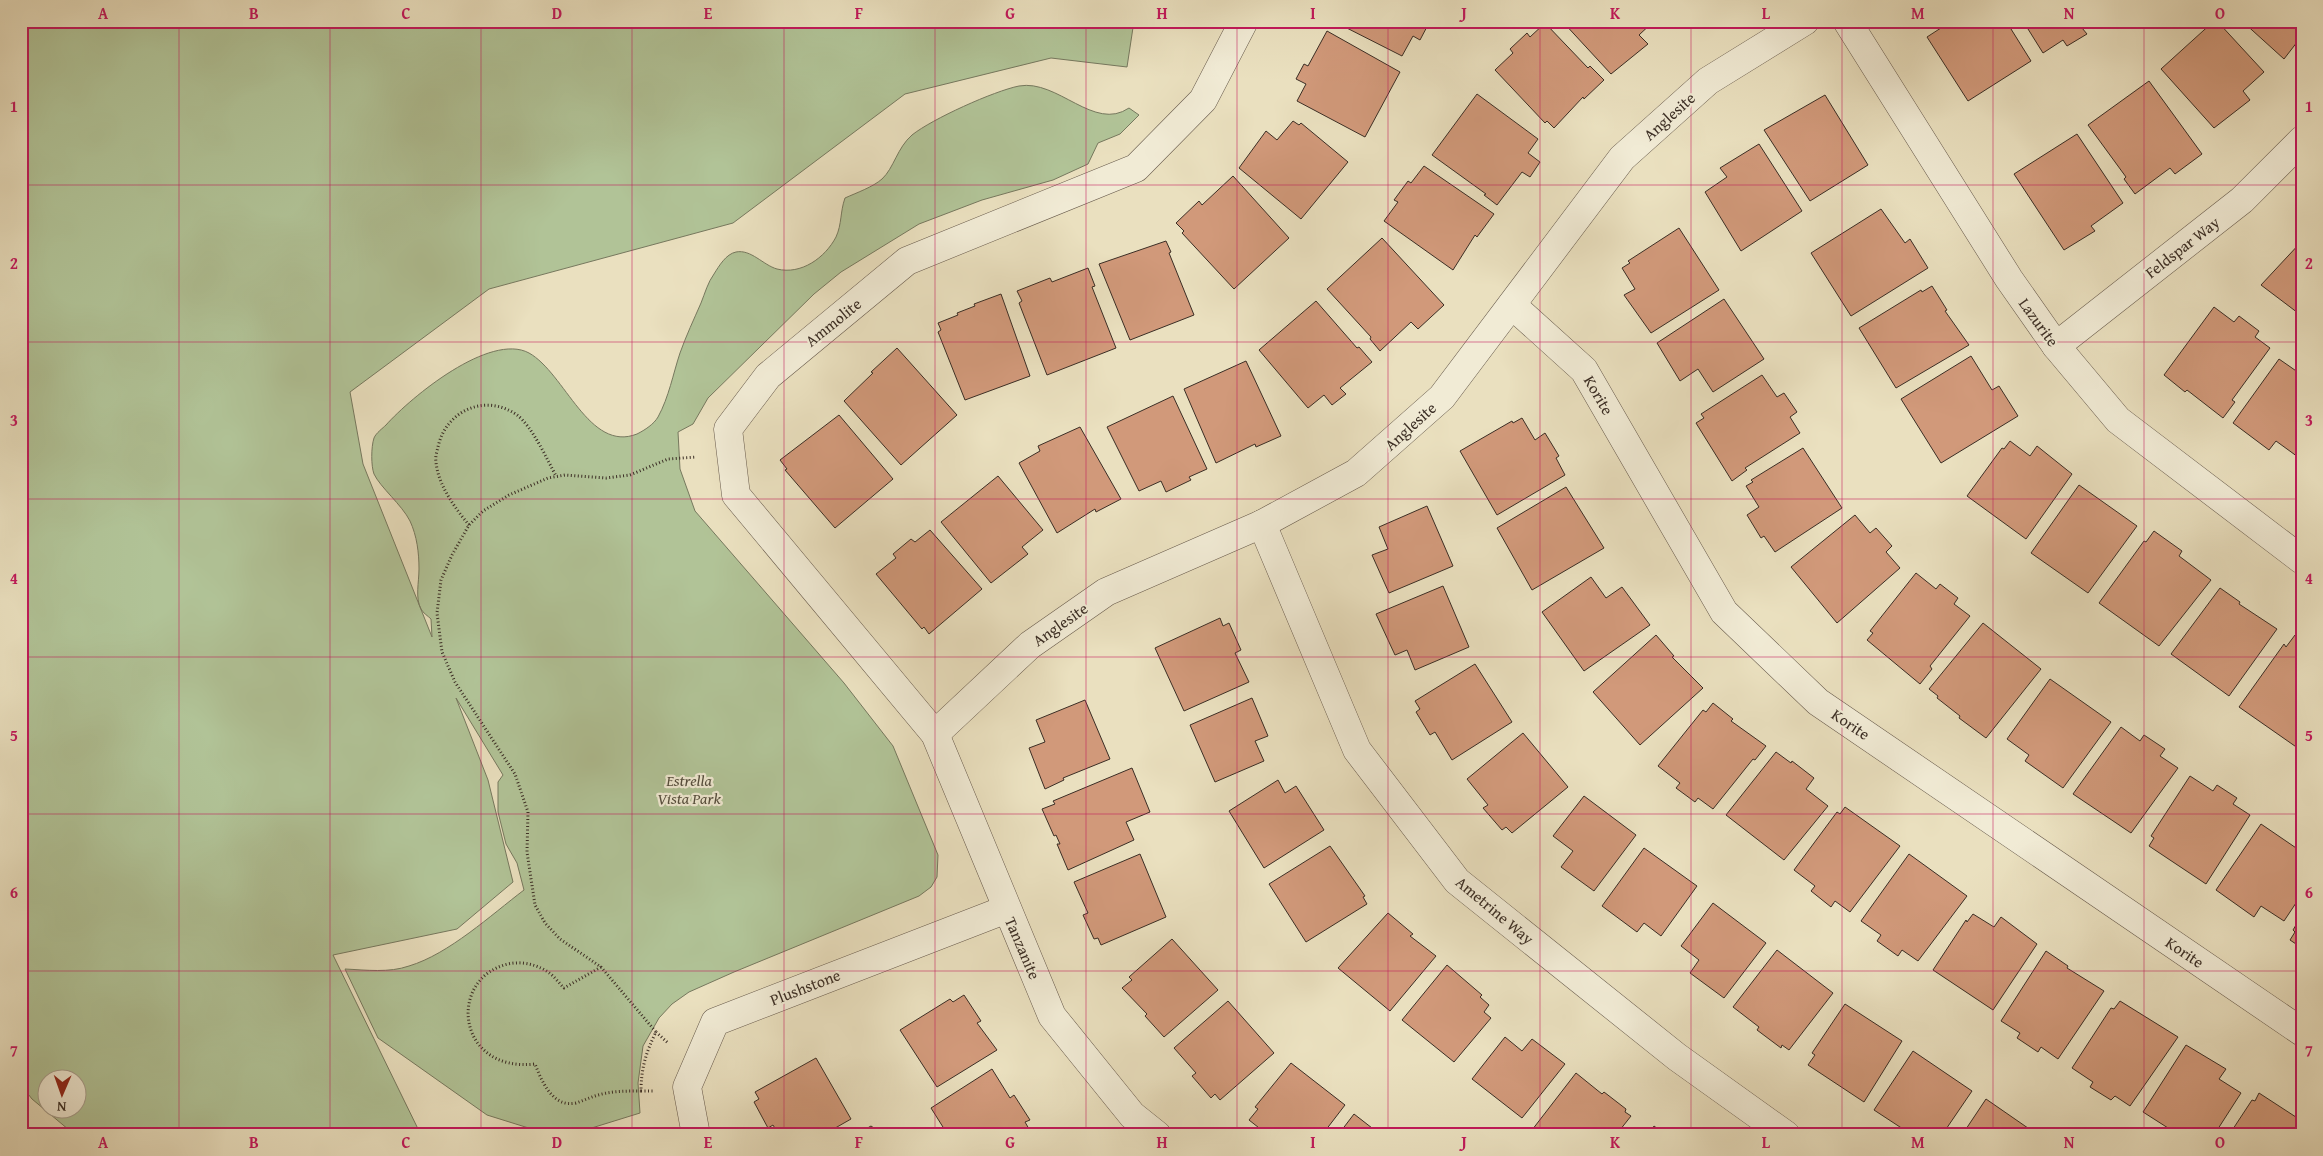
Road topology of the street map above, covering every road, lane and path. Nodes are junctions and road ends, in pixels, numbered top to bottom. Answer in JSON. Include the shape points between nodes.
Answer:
{"nodes":[{"id":1,"x":1244,"y":21,"type":"edge"},
{"id":2,"x":1805,"y":21,"type":"edge"},
{"id":3,"x":1847,"y":21,"type":"edge"},
{"id":4,"x":2302,"y":140,"type":"edge"},
{"id":5,"x":1512,"y":305,"type":"junction"},
{"id":6,"x":2056,"y":346,"type":"junction"},
{"id":7,"x":731,"y":455,"type":"junction"},
{"id":8,"x":556,"y":476,"type":"junction"},
{"id":9,"x":1262,"y":524,"type":"junction"},
{"id":10,"x":469,"y":525,"type":"junction"},
{"id":11,"x":2302,"y":560,"type":"edge"},
{"id":12,"x":935,"y":734,"type":"junction"},
{"id":13,"x":1007,"y":909,"type":"junction"},
{"id":14,"x":601,"y":966,"type":"junction"},
{"id":15,"x":2302,"y":1032,"type":"edge"},
{"id":16,"x":696,"y":1135,"type":"edge"},
{"id":17,"x":1157,"y":1135,"type":"edge"},
{"id":18,"x":1786,"y":1135,"type":"edge"}],
"edges":[{"from":1,"to":7,"type":"street","name":"Ammolite","via":[[1203,100],[1136,168],[907,261],[768,376],[728,429]]},
{"from":2,"to":5,"type":"street","name":"Anglesite","via":[[1708,81],[1622,158]]},
{"from":3,"to":6,"type":"street","name":"Lazurite","via":[[2009,279]]},
{"from":4,"to":6,"type":"street","name":"Feldspar Way","via":[[2242,200]]},
{"from":5,"to":9,"type":"street","name":"Anglesite","via":[[1442,397],[1356,473]]},
{"from":5,"to":15,"type":"street","name":"Korite","via":[[1584,370],[1724,612],[1818,702]]},
{"from":6,"to":11,"type":"street","name":"Lazurite","via":[[2118,420]]},
{"from":7,"to":8,"type":"path","via":[[668,459],[630,475],[606,478]]},
{"from":7,"to":12,"type":"street","name":"Ammolite","via":[[736,495]]},
{"from":8,"to":10,"type":"path","via":[[509,495],[483,511]]},
{"from":8,"to":10,"type":"path","via":[[541,447],[518,416],[497,406],[470,407],[452,418],[440,438],[435,461],[441,482]]},
{"from":9,"to":12,"type":"street","name":"Anglesite","via":[[1106,592],[1030,645]]},
{"from":9,"to":18,"type":"street","name":"Ametrine Way","via":[[1357,750],[1457,881],[1677,1057]]},
{"from":10,"to":14,"type":"path","via":[[441,580],[437,613],[442,652],[455,682],[515,774],[528,812],[526,852],[535,905],[544,923],[560,939]]},
{"from":12,"to":13,"type":"street","name":"Tanzanite"},
{"from":13,"to":16,"type":"street","name":"Plushstone","via":[[715,1022],[687,1087]]},
{"from":13,"to":17,"type":"street","name":"Tanzanite","via":[[1052,1016],[1132,1114]]},
{"from":14,"to":14,"type":"path","via":[[656,1032],[646,1051],[641,1091],[620,1090],[574,1103],[563,1102],[543,1085],[535,1064],[501,1062],[479,1048],[470,1025],[469,1002],[476,985],[488,974],[501,966],[519,962],[548,972],[564,988]]}]}
